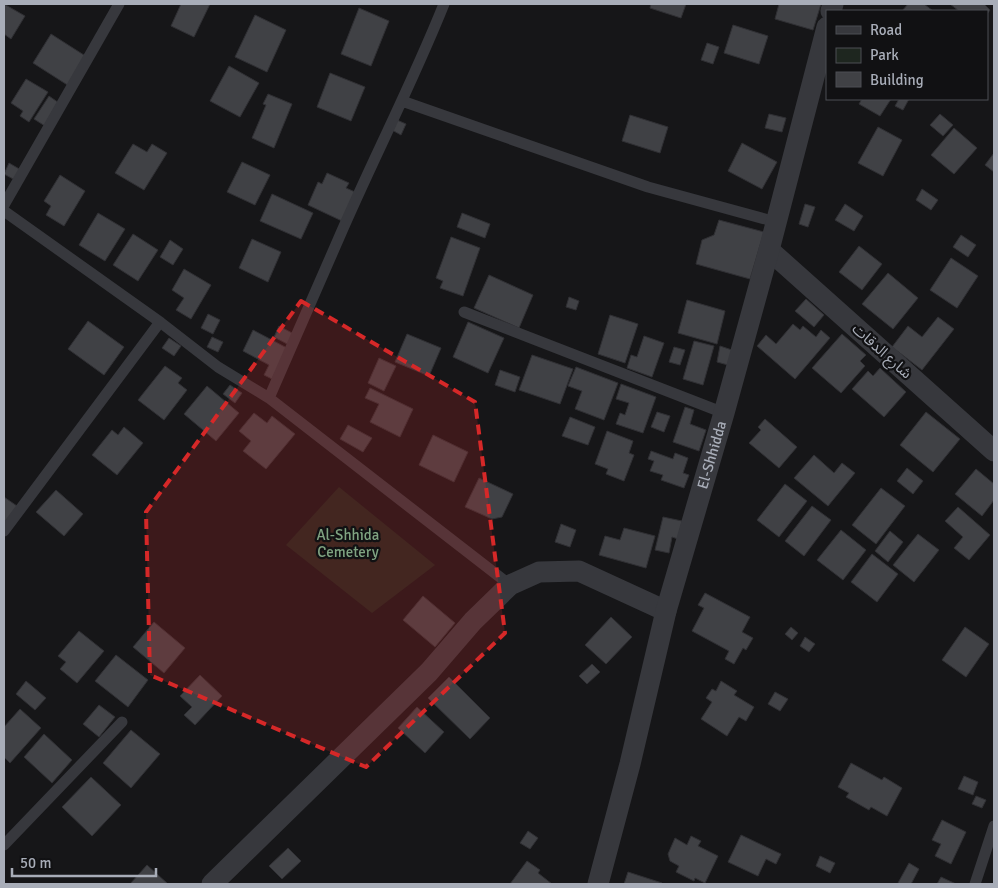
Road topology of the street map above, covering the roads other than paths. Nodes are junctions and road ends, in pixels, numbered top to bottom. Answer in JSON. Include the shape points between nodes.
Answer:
{"nodes":[{"id":1,"x":119,"y":4,"type":"edge"},
{"id":2,"x":444,"y":4,"type":"edge"},
{"id":3,"x":826,"y":31,"type":"edge"},
{"id":4,"x":402,"y":101,"type":"junction"},
{"id":5,"x":4,"y":205,"type":"edge"},
{"id":6,"x":4,"y":211,"type":"edge"},
{"id":7,"x":776,"y":222,"type":"junction"},
{"id":8,"x":769,"y":250,"type":"junction"},
{"id":9,"x":464,"y":312,"type":"dead end"},
{"id":10,"x":160,"y":322,"type":"junction"},
{"id":11,"x":269,"y":398,"type":"junction"},
{"id":12,"x":724,"y":413,"type":"junction"},
{"id":13,"x":994,"y":452,"type":"edge"},
{"id":14,"x":4,"y":531,"type":"edge"},
{"id":15,"x":510,"y":585,"type":"junction"},
{"id":16,"x":666,"y":611,"type":"junction"},
{"id":17,"x":122,"y":722,"type":"dead end"},
{"id":18,"x":994,"y":826,"type":"edge"},
{"id":19,"x":4,"y":845,"type":"edge"},
{"id":20,"x":212,"y":884,"type":"edge"},
{"id":21,"x":598,"y":884,"type":"edge"},
{"id":22,"x":975,"y":884,"type":"edge"}],
"edges":[{"from":1,"to":5,"type":"lane"},
{"from":2,"to":4,"type":"lane"},
{"from":3,"to":7,"type":"street","name":"El-Shhidda"},
{"from":4,"to":7,"type":"lane","via":[[648,187]]},
{"from":4,"to":11,"type":"lane"},
{"from":6,"to":10,"type":"lane"},
{"from":7,"to":8,"type":"street","name":"El-Shhidda"},
{"from":8,"to":12,"type":"street","name":"El-Shhidda"},
{"from":8,"to":13,"type":"street","name":"شارع الدقات"},
{"from":9,"to":12,"type":"lane"},
{"from":10,"to":11,"type":"lane","via":[[218,367]]},
{"from":10,"to":14,"type":"lane"},
{"from":11,"to":15,"type":"lane"},
{"from":12,"to":16,"type":"street","name":"El-Shhidda"},
{"from":15,"to":16,"type":"street","via":[[539,572],[578,571]]},
{"from":15,"to":20,"type":"street","via":[[473,621],[429,672]]},
{"from":16,"to":21,"type":"street","name":"El-Shhidda"},
{"from":17,"to":19,"type":"lane"},
{"from":18,"to":22,"type":"lane"}]}
